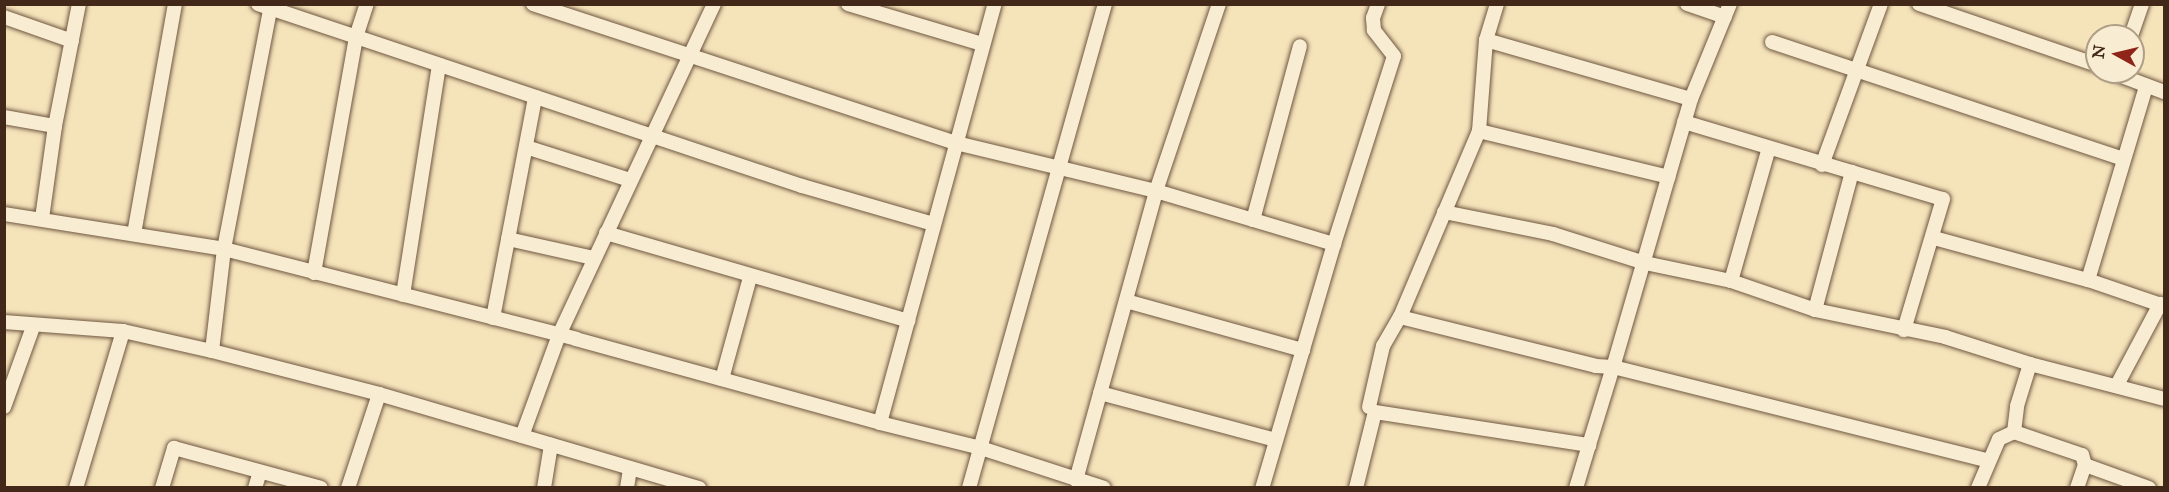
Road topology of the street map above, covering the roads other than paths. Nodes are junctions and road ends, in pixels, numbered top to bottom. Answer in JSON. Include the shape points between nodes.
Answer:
{"nodes":[{"id":1,"x":79,"y":4,"type":"edge"},
{"id":2,"x":175,"y":4,"type":"edge"},
{"id":3,"x":367,"y":4,"type":"edge"},
{"id":4,"x":533,"y":4,"type":"edge"},
{"id":5,"x":714,"y":4,"type":"edge"},
{"id":6,"x":848,"y":4,"type":"edge"},
{"id":7,"x":995,"y":4,"type":"edge"},
{"id":8,"x":1106,"y":4,"type":"edge"},
{"id":9,"x":1219,"y":4,"type":"edge"},
{"id":10,"x":1378,"y":4,"type":"edge"},
{"id":11,"x":1497,"y":4,"type":"edge"},
{"id":12,"x":1687,"y":4,"type":"edge"},
{"id":13,"x":1881,"y":4,"type":"edge"},
{"id":14,"x":1919,"y":4,"type":"edge"},
{"id":15,"x":2142,"y":4,"type":"edge"},
{"id":16,"x":266,"y":6,"type":"edge"},
{"id":17,"x":1727,"y":10,"type":"edge"},
{"id":18,"x":4,"y":17,"type":"edge"},
{"id":19,"x":2135,"y":24,"type":"edge"},
{"id":20,"x":356,"y":37,"type":"junction"},
{"id":21,"x":1486,"y":40,"type":"junction"},
{"id":22,"x":72,"y":41,"type":"junction"},
{"id":23,"x":1772,"y":42,"type":"dead end"},
{"id":24,"x":982,"y":44,"type":"junction"},
{"id":25,"x":1300,"y":46,"type":"dead end"},
{"id":26,"x":690,"y":58,"type":"junction"},
{"id":27,"x":2085,"y":60,"type":"edge"},
{"id":28,"x":439,"y":65,"type":"junction"},
{"id":29,"x":1857,"y":70,"type":"junction"},
{"id":30,"x":2140,"y":84,"type":"edge"},
{"id":31,"x":2146,"y":87,"type":"junction"},
{"id":32,"x":2164,"y":92,"type":"edge"},
{"id":33,"x":536,"y":97,"type":"junction"},
{"id":34,"x":1691,"y":99,"type":"junction"},
{"id":35,"x":4,"y":117,"type":"edge"},
{"id":36,"x":1684,"y":122,"type":"junction"},
{"id":37,"x":55,"y":126,"type":"junction"},
{"id":38,"x":1479,"y":131,"type":"junction"},
{"id":39,"x":651,"y":135,"type":"junction"},
{"id":40,"x":956,"y":143,"type":"junction"},
{"id":41,"x":526,"y":147,"type":"junction"},
{"id":42,"x":1769,"y":148,"type":"junction"},
{"id":43,"x":2124,"y":159,"type":"junction"},
{"id":44,"x":1822,"y":165,"type":"junction"},
{"id":45,"x":1058,"y":167,"type":"junction"},
{"id":46,"x":1852,"y":172,"type":"junction"},
{"id":47,"x":1669,"y":177,"type":"junction"},
{"id":48,"x":630,"y":180,"type":"junction"},
{"id":49,"x":1156,"y":191,"type":"junction"},
{"id":50,"x":1444,"y":212,"type":"junction"},
{"id":51,"x":4,"y":214,"type":"edge"},
{"id":52,"x":42,"y":218,"type":"junction"},
{"id":53,"x":1253,"y":220,"type":"junction"},
{"id":54,"x":934,"y":224,"type":"junction"},
{"id":55,"x":606,"y":233,"type":"junction"},
{"id":56,"x":134,"y":234,"type":"junction"},
{"id":57,"x":1934,"y":238,"type":"junction"},
{"id":58,"x":508,"y":239,"type":"junction"},
{"id":59,"x":1334,"y":244,"type":"junction"},
{"id":60,"x":224,"y":249,"type":"junction"},
{"id":61,"x":594,"y":258,"type":"junction"},
{"id":62,"x":1644,"y":263,"type":"junction"},
{"id":63,"x":314,"y":273,"type":"junction"},
{"id":64,"x":750,"y":277,"type":"junction"},
{"id":65,"x":2088,"y":279,"type":"junction"},
{"id":66,"x":1731,"y":281,"type":"junction"},
{"id":67,"x":403,"y":295,"type":"junction"},
{"id":68,"x":1126,"y":301,"type":"junction"},
{"id":69,"x":2162,"y":305,"type":"edge"},
{"id":70,"x":1815,"y":310,"type":"junction"},
{"id":71,"x":1400,"y":317,"type":"junction"},
{"id":72,"x":493,"y":318,"type":"junction"},
{"id":73,"x":908,"y":321,"type":"junction"},
{"id":74,"x":4,"y":322,"type":"edge"},
{"id":75,"x":33,"y":327,"type":"junction"},
{"id":76,"x":1904,"y":330,"type":"junction"},
{"id":77,"x":123,"y":331,"type":"junction"},
{"id":78,"x":559,"y":335,"type":"junction"},
{"id":79,"x":1303,"y":350,"type":"junction"},
{"id":80,"x":212,"y":351,"type":"junction"},
{"id":81,"x":2030,"y":364,"type":"junction"},
{"id":82,"x":1613,"y":367,"type":"junction"},
{"id":83,"x":722,"y":379,"type":"junction"},
{"id":84,"x":2117,"y":385,"type":"junction"},
{"id":85,"x":1100,"y":393,"type":"junction"},
{"id":86,"x":378,"y":394,"type":"junction"},
{"id":87,"x":2164,"y":399,"type":"edge"},
{"id":88,"x":4,"y":407,"type":"edge"},
{"id":89,"x":1369,"y":407,"type":"dead end"},
{"id":90,"x":880,"y":423,"type":"junction"},
{"id":91,"x":2014,"y":432,"type":"junction"},
{"id":92,"x":522,"y":436,"type":"junction"},
{"id":93,"x":1275,"y":440,"type":"junction"},
{"id":94,"x":1589,"y":445,"type":"junction"},
{"id":95,"x":551,"y":446,"type":"junction"},
{"id":96,"x":981,"y":448,"type":"junction"},
{"id":97,"x":1987,"y":460,"type":"junction"},
{"id":98,"x":2085,"y":465,"type":"junction"},
{"id":99,"x":630,"y":468,"type":"junction"},
{"id":100,"x":260,"y":472,"type":"junction"},
{"id":101,"x":1076,"y":480,"type":"junction"},
{"id":102,"x":76,"y":488,"type":"edge"},
{"id":103,"x":162,"y":488,"type":"edge"},
{"id":104,"x":255,"y":488,"type":"edge"},
{"id":105,"x":321,"y":488,"type":"edge"},
{"id":106,"x":348,"y":488,"type":"edge"},
{"id":107,"x":544,"y":488,"type":"edge"},
{"id":108,"x":627,"y":488,"type":"edge"},
{"id":109,"x":699,"y":488,"type":"edge"},
{"id":110,"x":969,"y":488,"type":"edge"},
{"id":111,"x":1104,"y":488,"type":"edge"},
{"id":112,"x":1262,"y":488,"type":"edge"},
{"id":113,"x":1356,"y":488,"type":"edge"},
{"id":114,"x":1576,"y":488,"type":"edge"},
{"id":115,"x":1978,"y":488,"type":"edge"},
{"id":116,"x":2077,"y":488,"type":"edge"},
{"id":117,"x":2149,"y":488,"type":"edge"}],
"edges":[{"from":1,"to":22,"type":"street"},
{"from":2,"to":56,"type":"street"},
{"from":3,"to":20,"type":"street"},
{"from":4,"to":26,"type":"street"},
{"from":5,"to":26,"type":"street"},
{"from":6,"to":24,"type":"street"},
{"from":7,"to":24,"type":"street"},
{"from":8,"to":45,"type":"street"},
{"from":9,"to":49,"type":"street"},
{"from":10,"to":59,"type":"street","via":[[1374,30],[1394,56]]},
{"from":11,"to":21,"type":"street"},
{"from":12,"to":17,"type":"street"},
{"from":13,"to":29,"type":"street"},
{"from":14,"to":27,"type":"street"},
{"from":15,"to":19,"type":"street"},
{"from":16,"to":20,"type":"street"},
{"from":16,"to":60,"type":"street"},
{"from":17,"to":34,"type":"street"},
{"from":18,"to":22,"type":"street"},
{"from":20,"to":28,"type":"street"},
{"from":20,"to":63,"type":"street"},
{"from":21,"to":34,"type":"street"},
{"from":21,"to":38,"type":"street"},
{"from":22,"to":37,"type":"street"},
{"from":23,"to":29,"type":"street"},
{"from":24,"to":40,"type":"street"},
{"from":25,"to":53,"type":"street"},
{"from":26,"to":39,"type":"street"},
{"from":26,"to":40,"type":"street"},
{"from":28,"to":33,"type":"street"},
{"from":28,"to":67,"type":"street"},
{"from":29,"to":43,"type":"street"},
{"from":29,"to":44,"type":"street"},
{"from":30,"to":31,"type":"street"},
{"from":31,"to":32,"type":"street"},
{"from":31,"to":43,"type":"street"},
{"from":33,"to":39,"type":"street"},
{"from":33,"to":41,"type":"street"},
{"from":34,"to":36,"type":"street"},
{"from":35,"to":37,"type":"street"},
{"from":36,"to":42,"type":"street"},
{"from":36,"to":47,"type":"street"},
{"from":37,"to":52,"type":"street"},
{"from":38,"to":47,"type":"street"},
{"from":38,"to":50,"type":"street"},
{"from":39,"to":48,"type":"street"},
{"from":39,"to":54,"type":"street","via":[[802,186]]},
{"from":40,"to":45,"type":"street"},
{"from":40,"to":54,"type":"street"},
{"from":41,"to":48,"type":"street"},
{"from":41,"to":58,"type":"street"},
{"from":42,"to":44,"type":"street"},
{"from":42,"to":66,"type":"street"},
{"from":43,"to":65,"type":"street"},
{"from":44,"to":46,"type":"street"},
{"from":45,"to":49,"type":"street"},
{"from":45,"to":96,"type":"street"},
{"from":46,"to":57,"type":"street","via":[[1943,199]]},
{"from":46,"to":70,"type":"street"},
{"from":47,"to":62,"type":"street"},
{"from":48,"to":55,"type":"street"},
{"from":49,"to":53,"type":"street"},
{"from":49,"to":68,"type":"street"},
{"from":50,"to":62,"type":"street","via":[[1553,234]]},
{"from":50,"to":71,"type":"street"},
{"from":51,"to":52,"type":"street"},
{"from":52,"to":56,"type":"street"},
{"from":53,"to":59,"type":"street"},
{"from":54,"to":73,"type":"street"},
{"from":55,"to":61,"type":"street"},
{"from":55,"to":64,"type":"street"},
{"from":56,"to":60,"type":"street"},
{"from":57,"to":65,"type":"street"},
{"from":57,"to":76,"type":"street"},
{"from":58,"to":61,"type":"street"},
{"from":58,"to":72,"type":"street"},
{"from":59,"to":79,"type":"street"},
{"from":60,"to":63,"type":"street"},
{"from":60,"to":80,"type":"street"},
{"from":61,"to":78,"type":"street"},
{"from":62,"to":66,"type":"street"},
{"from":62,"to":82,"type":"street"},
{"from":63,"to":67,"type":"street"},
{"from":64,"to":73,"type":"street"},
{"from":64,"to":83,"type":"street"},
{"from":65,"to":69,"type":"street"},
{"from":66,"to":70,"type":"street"},
{"from":67,"to":72,"type":"street"},
{"from":68,"to":79,"type":"street"},
{"from":68,"to":85,"type":"street"},
{"from":69,"to":84,"type":"street"},
{"from":70,"to":76,"type":"street"},
{"from":71,"to":82,"type":"street"},
{"from":71,"to":89,"type":"street","via":[[1383,346]]},
{"from":72,"to":78,"type":"street"},
{"from":73,"to":90,"type":"street"},
{"from":74,"to":75,"type":"street"},
{"from":75,"to":77,"type":"street"},
{"from":75,"to":88,"type":"street"},
{"from":76,"to":81,"type":"street","via":[[1945,337]]},
{"from":77,"to":80,"type":"street"},
{"from":77,"to":102,"type":"street"},
{"from":78,"to":83,"type":"street"},
{"from":78,"to":92,"type":"street"},
{"from":79,"to":93,"type":"street"},
{"from":80,"to":86,"type":"street"},
{"from":81,"to":84,"type":"street"},
{"from":81,"to":91,"type":"street","via":[[2017,406]]},
{"from":82,"to":94,"type":"street"},
{"from":82,"to":97,"type":"street"},
{"from":83,"to":90,"type":"street"},
{"from":84,"to":87,"type":"street"},
{"from":85,"to":93,"type":"street"},
{"from":85,"to":101,"type":"street"},
{"from":86,"to":92,"type":"street"},
{"from":86,"to":106,"type":"street"},
{"from":90,"to":96,"type":"street"},
{"from":91,"to":97,"type":"street","via":[[1999,439]]},
{"from":91,"to":98,"type":"street","via":[[2082,455]]},
{"from":92,"to":95,"type":"street"},
{"from":93,"to":112,"type":"street"},
{"from":94,"to":113,"type":"street","via":[[1375,412]]},
{"from":94,"to":114,"type":"street"},
{"from":95,"to":99,"type":"street"},
{"from":95,"to":107,"type":"street"},
{"from":96,"to":101,"type":"street"},
{"from":96,"to":110,"type":"street"},
{"from":97,"to":115,"type":"street"},
{"from":98,"to":116,"type":"street"},
{"from":98,"to":117,"type":"street"},
{"from":99,"to":108,"type":"street"},
{"from":99,"to":109,"type":"street"},
{"from":100,"to":103,"type":"street","via":[[174,448]]},
{"from":100,"to":104,"type":"street"},
{"from":100,"to":105,"type":"street"},
{"from":101,"to":111,"type":"street"}]}
